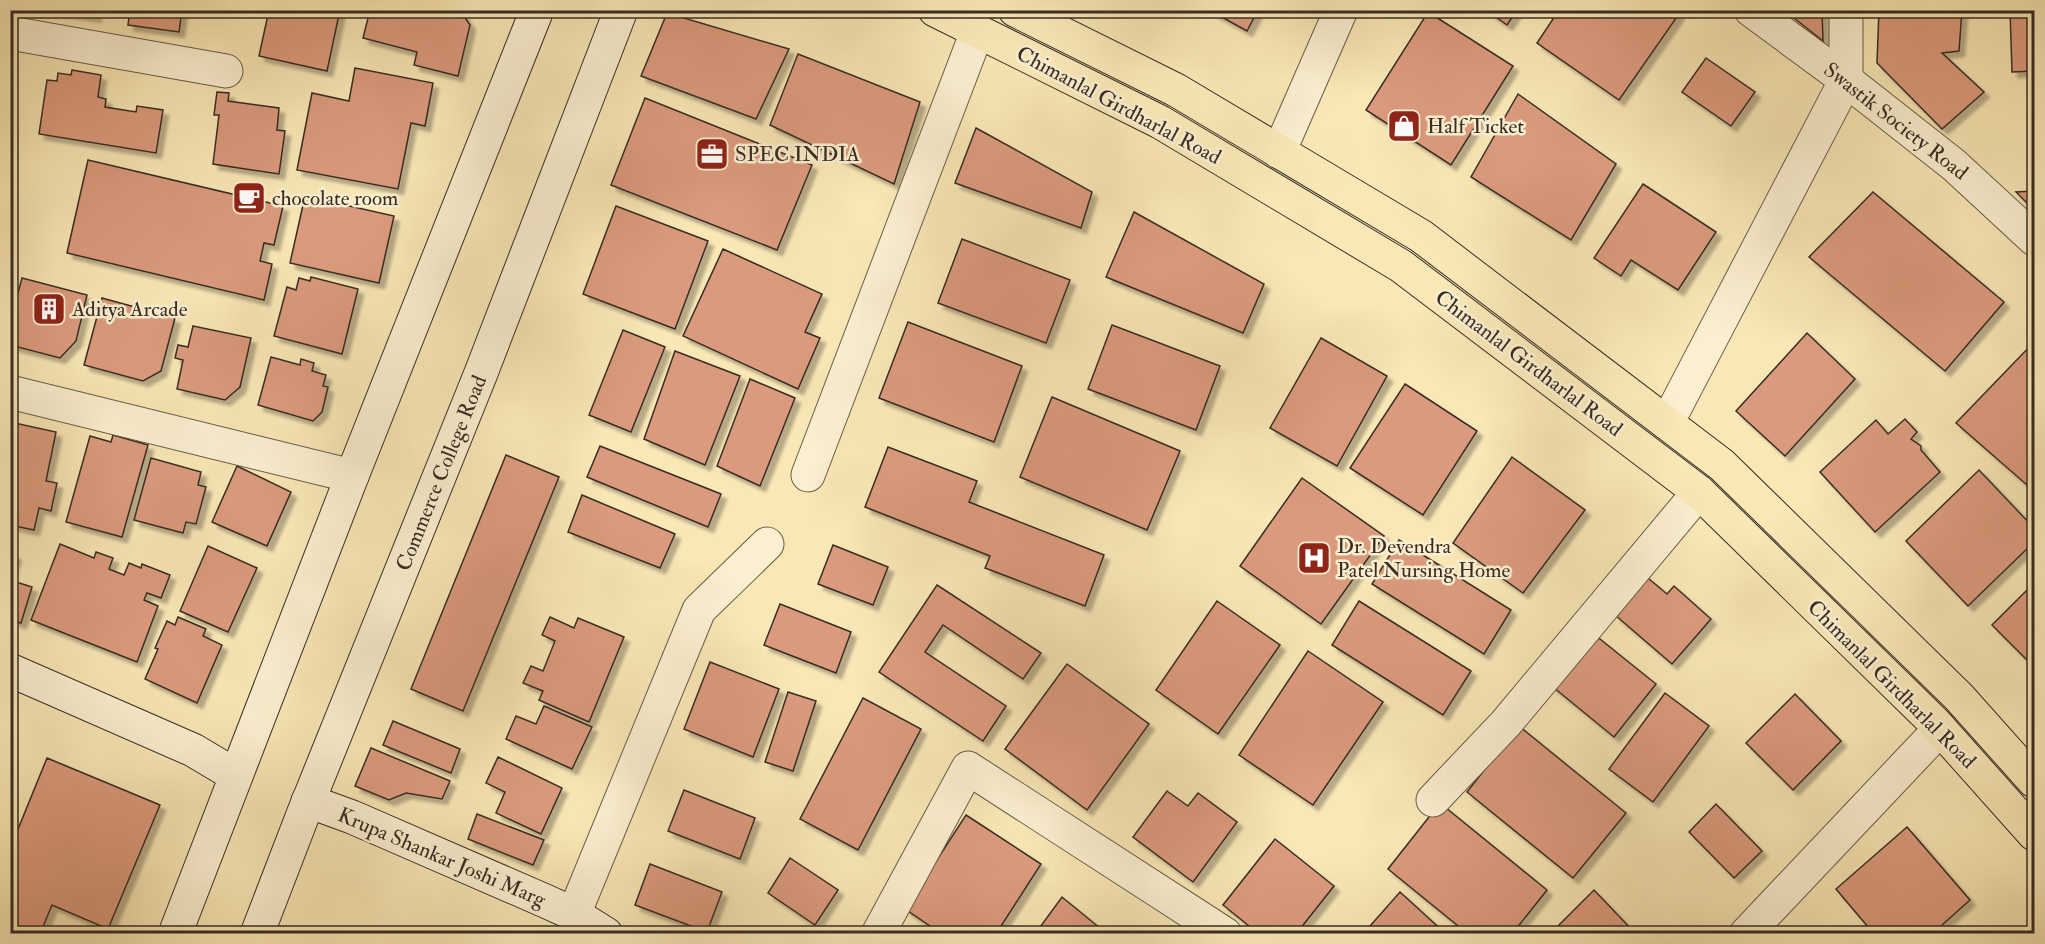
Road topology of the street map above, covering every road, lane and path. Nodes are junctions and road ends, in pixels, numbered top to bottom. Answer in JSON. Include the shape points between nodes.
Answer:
{"nodes":[{"id":1,"x":537,"y":10,"type":"edge"},
{"id":2,"x":621,"y":10,"type":"edge"},
{"id":3,"x":935,"y":10,"type":"edge"},
{"id":4,"x":1015,"y":10,"type":"edge"},
{"id":5,"x":1341,"y":10,"type":"edge"},
{"id":6,"x":1751,"y":10,"type":"edge"},
{"id":7,"x":1845,"y":10,"type":"edge"},
{"id":8,"x":978,"y":32,"type":"junction"},
{"id":9,"x":10,"y":33,"type":"edge"},
{"id":10,"x":226,"y":71,"type":"dead end"},
{"id":11,"x":1846,"y":81,"type":"junction"},
{"id":12,"x":1280,"y":152,"type":"junction"},
{"id":13,"x":2034,"y":239,"type":"edge"},
{"id":14,"x":10,"y":392,"type":"edge"},
{"id":15,"x":1667,"y":423,"type":"junction"},
{"id":16,"x":808,"y":475,"type":"dead end"},
{"id":17,"x":352,"y":476,"type":"junction"},
{"id":18,"x":1699,"y":492,"type":"junction"},
{"id":19,"x":767,"y":544,"type":"dead end"},
{"id":20,"x":10,"y":670,"type":"edge"},
{"id":21,"x":1940,"y":729,"type":"junction"},
{"id":22,"x":235,"y":775,"type":"junction"},
{"id":23,"x":2034,"y":781,"type":"edge"},
{"id":24,"x":1432,"y":800,"type":"dead end"},
{"id":25,"x":308,"y":801,"type":"junction"},
{"id":26,"x":2034,"y":834,"type":"edge"},
{"id":27,"x":574,"y":914,"type":"junction"},
{"id":28,"x":175,"y":933,"type":"edge"},
{"id":29,"x":257,"y":933,"type":"edge"},
{"id":30,"x":606,"y":933,"type":"edge"},
{"id":31,"x":878,"y":933,"type":"edge"},
{"id":32,"x":1225,"y":933,"type":"edge"},
{"id":33,"x":1746,"y":933,"type":"edge"}],
"edges":[{"from":1,"to":17,"type":"street"},
{"from":2,"to":25,"type":"street","name":"Commerce College Road","via":[[481,373]]},
{"from":3,"to":8,"type":"main road","name":"Chimanlal Girdharlal Road"},
{"from":4,"to":12,"type":"main road","name":"Chimanlal Girdharlal Road","via":[[1176,90]]},
{"from":5,"to":12,"type":"street"},
{"from":6,"to":11,"type":"street","name":"Swastik Society Road"},
{"from":7,"to":11,"type":"street"},
{"from":8,"to":16,"type":"street"},
{"from":8,"to":18,"type":"main road","name":"Chimanlal Girdharlal Road","via":[[1160,122],[1401,266]]},
{"from":9,"to":10,"type":"street"},
{"from":11,"to":13,"type":"street","name":"Swastik Society Road","via":[[1954,165]]},
{"from":11,"to":15,"type":"street"},
{"from":12,"to":15,"type":"main road","name":"Chimanlal Girdharlal Road","via":[[1420,236]]},
{"from":14,"to":17,"type":"street"},
{"from":15,"to":23,"type":"main road","name":"Chimanlal Girdharlal Road","via":[[1739,481],[1959,697]]},
{"from":17,"to":22,"type":"street"},
{"from":18,"to":21,"type":"main road","name":"Chimanlal Girdharlal Road"},
{"from":18,"to":24,"type":"street","via":[[1506,723]]},
{"from":19,"to":27,"type":"street","via":[[699,610]]},
{"from":20,"to":22,"type":"street","via":[[193,750]]},
{"from":21,"to":26,"type":"main road","name":"Chimanlal Girdharlal Road"},
{"from":21,"to":33,"type":"street"},
{"from":22,"to":28,"type":"street"},
{"from":25,"to":27,"type":"street","name":"Krupa Shankar Joshi Marg","via":[[363,821]]},
{"from":25,"to":29,"type":"street","name":"Commerce College Road"},
{"from":27,"to":30,"type":"street","name":"Krupa Shankar Joshi Marg"},
{"from":31,"to":32,"type":"street","via":[[968,768]]}]}
